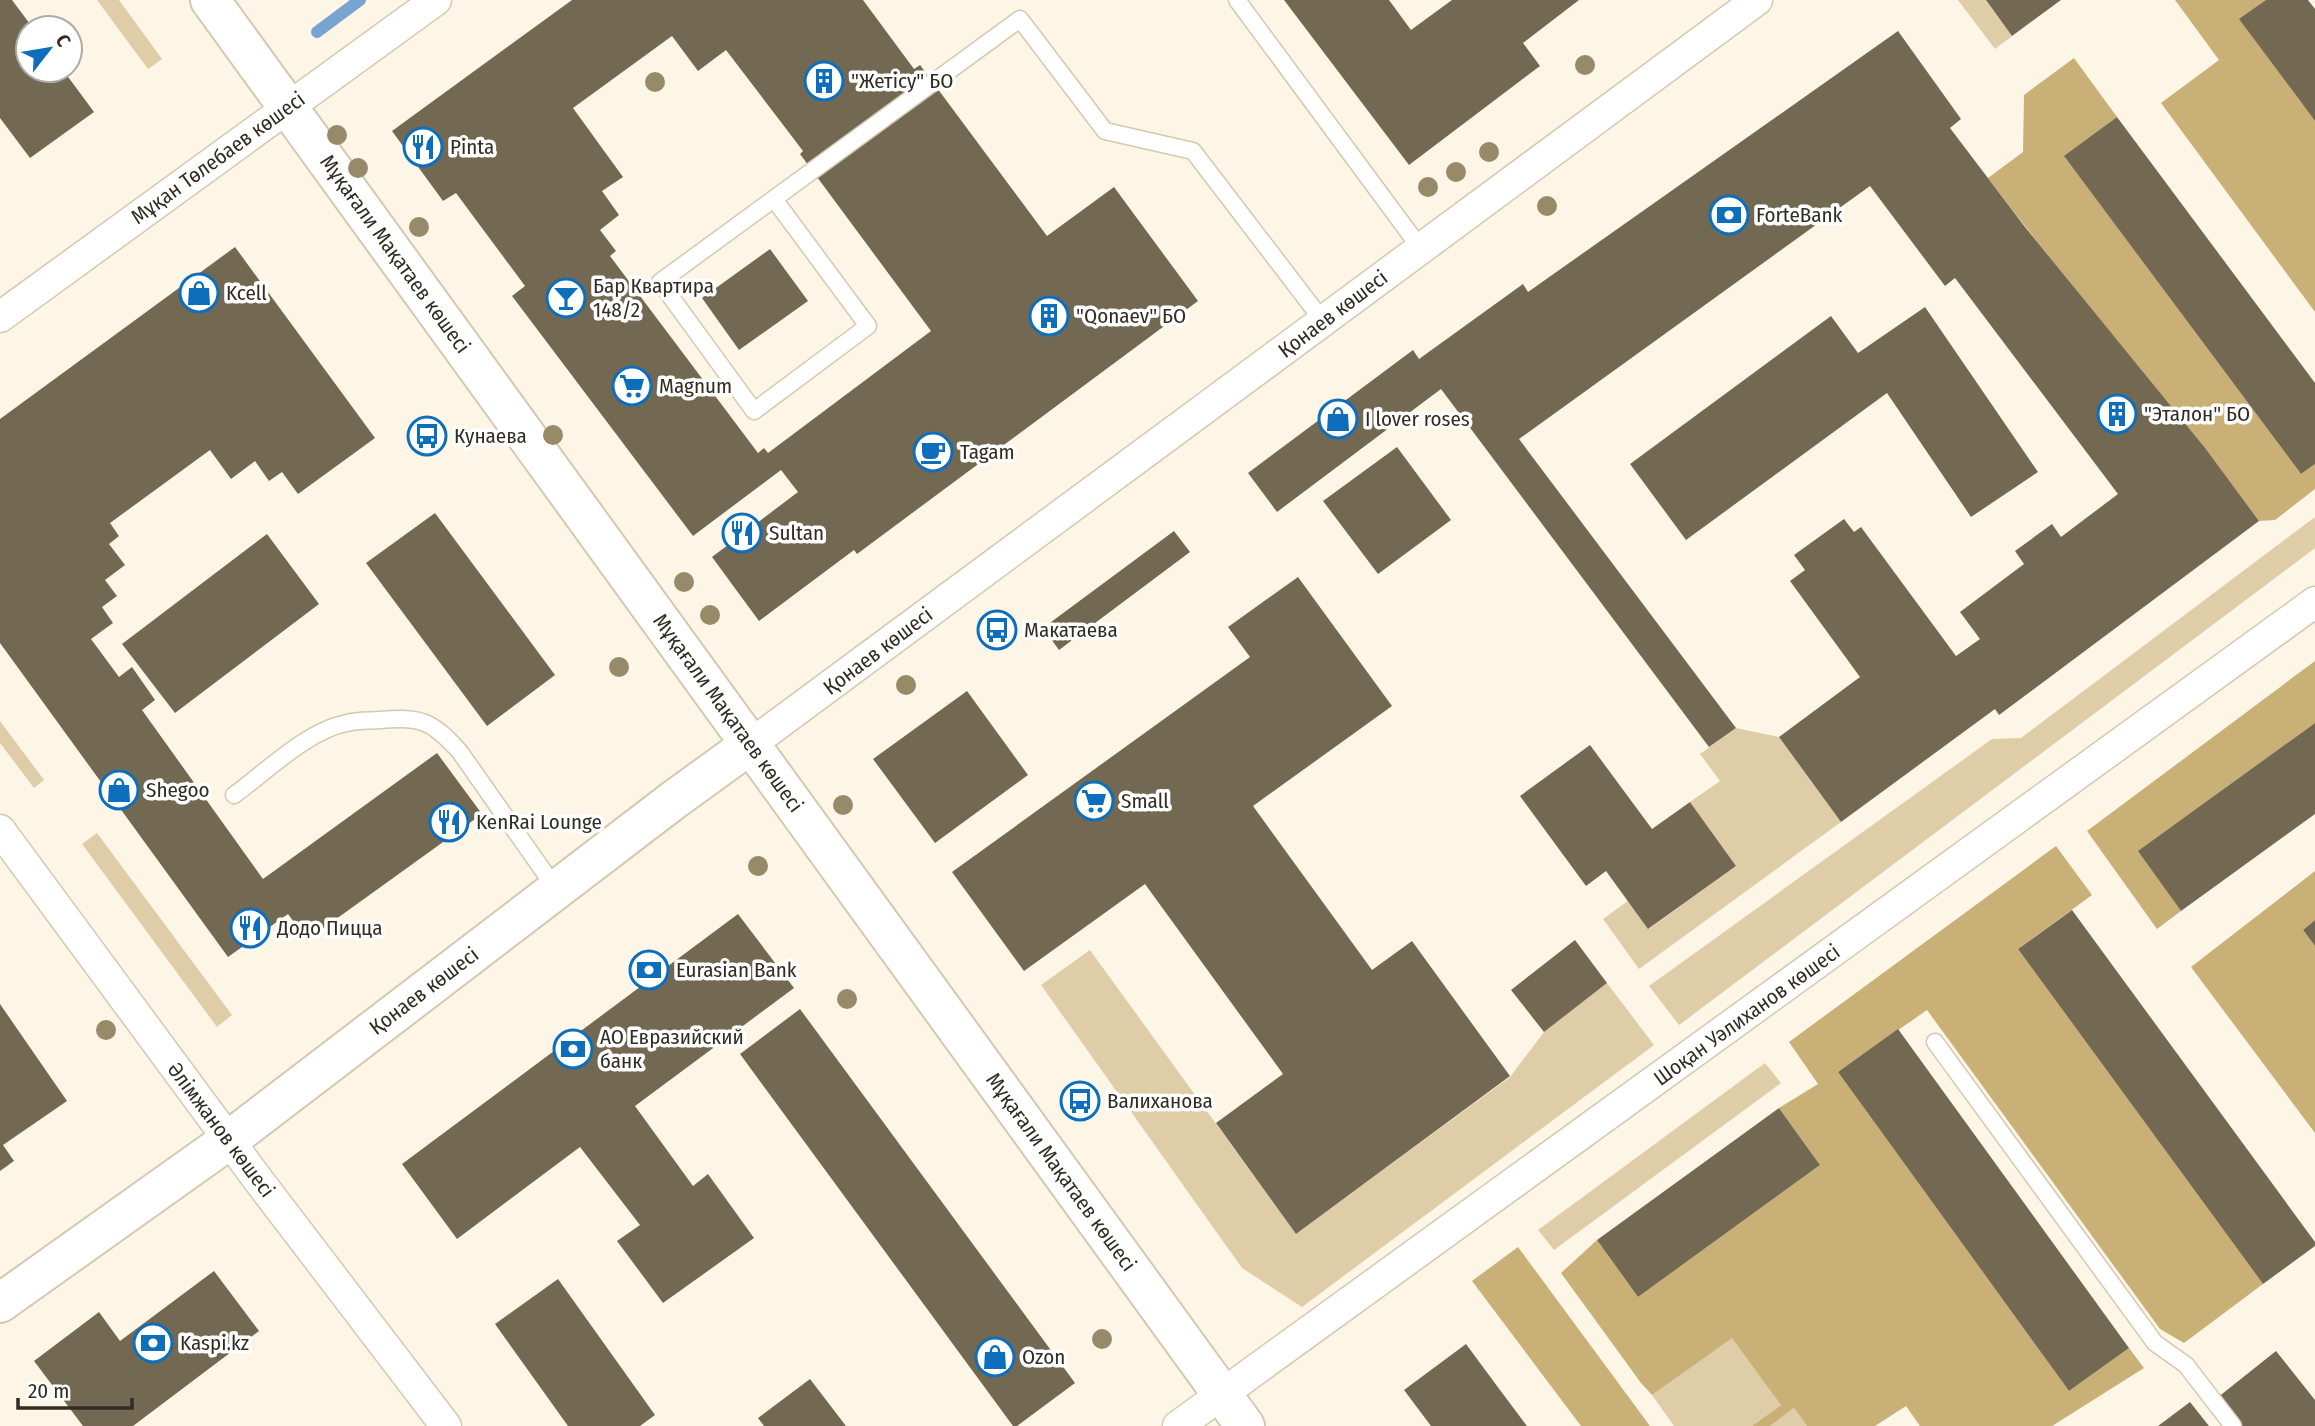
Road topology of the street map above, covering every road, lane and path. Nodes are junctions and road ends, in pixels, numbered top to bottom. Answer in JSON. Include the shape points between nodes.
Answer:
{"nodes":[{"id":1,"x":210,"y":0,"type":"edge"},
{"id":2,"x":436,"y":0,"type":"edge"},
{"id":3,"x":1237,"y":0,"type":"edge"},
{"id":4,"x":1757,"y":0,"type":"edge"},
{"id":5,"x":289,"y":107,"type":"junction"},
{"id":6,"x":774,"y":199,"type":"junction"},
{"id":7,"x":1421,"y":248,"type":"junction"},
{"id":8,"x":0,"y":317,"type":"edge"},
{"id":9,"x":1323,"y":321,"type":"junction"},
{"id":10,"x":2315,"y":602,"type":"edge"},
{"id":11,"x":751,"y":744,"type":"junction"},
{"id":12,"x":234,"y":795,"type":"dead end"},
{"id":13,"x":0,"y":830,"type":"edge"},
{"id":14,"x":557,"y":889,"type":"junction"},
{"id":15,"x":1936,"y":1042,"type":"dead end"},
{"id":16,"x":229,"y":1140,"type":"junction"},
{"id":17,"x":0,"y":1303,"type":"edge"},
{"id":18,"x":1222,"y":1394,"type":"junction"},
{"id":19,"x":446,"y":1426,"type":"edge"},
{"id":20,"x":1178,"y":1426,"type":"edge"},
{"id":21,"x":1245,"y":1426,"type":"edge"},
{"id":22,"x":2233,"y":1426,"type":"edge"}],
"edges":[{"from":1,"to":5,"type":"main road","name":"Мұқағали Мақатаев көшесі"},
{"from":2,"to":5,"type":"street","name":"Мұқан Төлебаев көшесі"},
{"from":3,"to":7,"type":"lane"},
{"from":4,"to":7,"type":"street","name":"Қонаев көшесі"},
{"from":5,"to":8,"type":"street","name":"Мұқан Төлебаев көшесі"},
{"from":5,"to":11,"type":"main road","name":"Мұқағали Мақатаев көшесі"},
{"from":6,"to":6,"type":"lane","via":[[868,326],[754,411],[660,282]]},
{"from":6,"to":9,"type":"lane","via":[[1020,19],[1105,131],[1193,151]]},
{"from":7,"to":9,"type":"street","name":"Қонаев көшесі"},
{"from":9,"to":11,"type":"street","name":"Қонаев көшесі"},
{"from":10,"to":18,"type":"street","name":"Шоқан Уәлиханов көшесі"},
{"from":11,"to":14,"type":"main road","name":"Қонаев көшесі"},
{"from":11,"to":18,"type":"main road","name":"Мұқағали Мақатаев көшесі"},
{"from":12,"to":14,"type":"lane","via":[[329,729],[408,718],[428,723],[460,752]]},
{"from":13,"to":16,"type":"street","name":"Әлімжанов көшесі"},
{"from":14,"to":16,"type":"main road","name":"Қонаев көшесі"},
{"from":15,"to":22,"type":"lane","via":[[2155,1343],[2186,1365]]},
{"from":16,"to":17,"type":"main road","name":"Қонаев көшесі"},
{"from":16,"to":19,"type":"street","name":"Әлімжанов көшесі"},
{"from":18,"to":20,"type":"street","name":"Шоқан Уәлиханов көшесі"},
{"from":18,"to":21,"type":"main road","name":"Мұқағали Мақатаев көшесі"}]}
